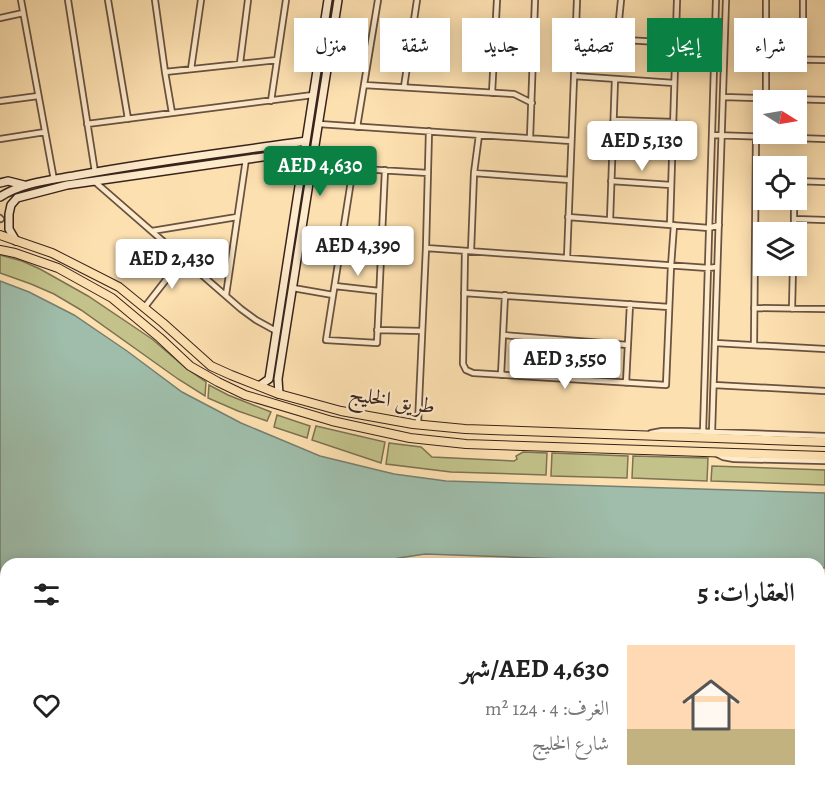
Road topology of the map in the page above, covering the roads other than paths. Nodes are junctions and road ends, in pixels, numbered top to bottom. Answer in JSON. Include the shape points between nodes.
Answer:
{"nodes":[{"id":1,"x":21,"y":0,"type":"edge"},
{"id":2,"x":68,"y":0,"type":"edge"},
{"id":3,"x":108,"y":0,"type":"edge"},
{"id":4,"x":155,"y":0,"type":"edge"},
{"id":5,"x":201,"y":0,"type":"edge"},
{"id":6,"x":248,"y":0,"type":"edge"},
{"id":7,"x":286,"y":0,"type":"edge"},
{"id":8,"x":328,"y":0,"type":"edge"},
{"id":9,"x":338,"y":0,"type":"edge"},
{"id":10,"x":378,"y":0,"type":"edge"},
{"id":11,"x":417,"y":0,"type":"edge"},
{"id":12,"x":497,"y":0,"type":"edge"},
{"id":13,"x":535,"y":0,"type":"edge"},
{"id":14,"x":577,"y":0,"type":"edge"},
{"id":15,"x":621,"y":0,"type":"edge"},
{"id":16,"x":677,"y":0,"type":"edge"},
{"id":17,"x":716,"y":0,"type":"edge"},
{"id":18,"x":726,"y":0,"type":"edge"},
{"id":19,"x":766,"y":0,"type":"edge"},
{"id":20,"x":803,"y":0,"type":"edge"},
{"id":21,"x":23,"y":13,"type":"junction"},
{"id":22,"x":0,"y":18,"type":"edge"},
{"id":23,"x":576,"y":18,"type":"edge"},
{"id":24,"x":619,"y":18,"type":"edge"},
{"id":25,"x":677,"y":18,"type":"edge"},
{"id":26,"x":766,"y":18,"type":"edge"},
{"id":27,"x":803,"y":18,"type":"edge"},
{"id":28,"x":277,"y":60,"type":"junction"},
{"id":29,"x":807,"y":60,"type":"edge"},
{"id":30,"x":825,"y":60,"type":"edge"},
{"id":31,"x":724,"y":61,"type":"junction"},
{"id":32,"x":240,"y":63,"type":"junction"},
{"id":33,"x":190,"y":69,"type":"junction"},
{"id":34,"x":165,"y":72,"type":"junction"},
{"id":35,"x":574,"y":72,"type":"edge"},
{"id":36,"x":675,"y":72,"type":"edge"},
{"id":37,"x":766,"y":72,"type":"edge"},
{"id":38,"x":714,"y":75,"type":"junction"},
{"id":39,"x":574,"y":76,"type":"junction"},
{"id":40,"x":615,"y":79,"type":"junction"},
{"id":41,"x":674,"y":83,"type":"junction"},
{"id":42,"x":364,"y":85,"type":"junction"},
{"id":43,"x":404,"y":87,"type":"junction"},
{"id":44,"x":766,"y":90,"type":"edge"},
{"id":45,"x":492,"y":93,"type":"junction"},
{"id":46,"x":313,"y":95,"type":"junction"},
{"id":47,"x":38,"y":96,"type":"junction"},
{"id":48,"x":723,"y":97,"type":"junction"},
{"id":49,"x":753,"y":98,"type":"edge"},
{"id":50,"x":807,"y":99,"type":"edge"},
{"id":51,"x":825,"y":100,"type":"edge"},
{"id":52,"x":0,"y":101,"type":"edge"},
{"id":53,"x":271,"y":101,"type":"junction"},
{"id":54,"x":532,"y":102,"type":"junction"},
{"id":55,"x":172,"y":113,"type":"junction"},
{"id":56,"x":128,"y":119,"type":"junction"},
{"id":57,"x":614,"y":120,"type":"junction"},
{"id":58,"x":673,"y":122,"type":"junction"},
{"id":59,"x":87,"y":124,"type":"junction"},
{"id":60,"x":319,"y":124,"type":"junction"},
{"id":61,"x":357,"y":127,"type":"junction"},
{"id":62,"x":429,"y":131,"type":"junction"},
{"id":63,"x":45,"y":132,"type":"junction"},
{"id":64,"x":479,"y":135,"type":"junction"},
{"id":65,"x":712,"y":135,"type":"junction"},
{"id":66,"x":722,"y":135,"type":"junction"},
{"id":67,"x":753,"y":136,"type":"edge"},
{"id":68,"x":530,"y":138,"type":"junction"},
{"id":69,"x":807,"y":138,"type":"edge"},
{"id":70,"x":0,"y":139,"type":"edge"},
{"id":71,"x":825,"y":139,"type":"edge"},
{"id":72,"x":306,"y":141,"type":"junction"},
{"id":73,"x":571,"y":141,"type":"junction"},
{"id":74,"x":304,"y":151,"type":"junction"},
{"id":75,"x":246,"y":159,"type":"junction"},
{"id":76,"x":312,"y":166,"type":"junction"},
{"id":77,"x":353,"y":168,"type":"junction"},
{"id":78,"x":385,"y":170,"type":"junction"},
{"id":79,"x":95,"y":172,"type":"junction"},
{"id":80,"x":428,"y":173,"type":"junction"},
{"id":81,"x":474,"y":173,"type":"junction"},
{"id":82,"x":54,"y":180,"type":"junction"},
{"id":83,"x":570,"y":180,"type":"junction"},
{"id":84,"x":94,"y":181,"type":"junction"},
{"id":85,"x":611,"y":181,"type":"junction"},
{"id":86,"x":807,"y":181,"type":"edge"},
{"id":87,"x":825,"y":182,"type":"edge"},
{"id":88,"x":0,"y":183,"type":"edge"},
{"id":89,"x":26,"y":185,"type":"junction"},
{"id":90,"x":671,"y":185,"type":"junction"},
{"id":91,"x":0,"y":197,"type":"edge"},
{"id":92,"x":756,"y":210,"type":"edge"},
{"id":93,"x":794,"y":210,"type":"edge"},
{"id":94,"x":237,"y":217,"type":"junction"},
{"id":95,"x":568,"y":217,"type":"junction"},
{"id":96,"x":794,"y":219,"type":"joint"},
{"id":97,"x":610,"y":220,"type":"junction"},
{"id":98,"x":825,"y":220,"type":"edge"},
{"id":99,"x":672,"y":225,"type":"junction"},
{"id":100,"x":719,"y":225,"type":"junction"},
{"id":101,"x":709,"y":228,"type":"junction"},
{"id":102,"x":152,"y":231,"type":"junction"},
{"id":103,"x":0,"y":235,"type":"edge"},
{"id":104,"x":342,"y":236,"type":"junction"},
{"id":105,"x":382,"y":239,"type":"junction"},
{"id":106,"x":16,"y":241,"type":"junction"},
{"id":107,"x":426,"y":248,"type":"junction"},
{"id":108,"x":0,"y":250,"type":"edge"},
{"id":109,"x":468,"y":251,"type":"junction"},
{"id":110,"x":183,"y":258,"type":"junction"},
{"id":111,"x":567,"y":258,"type":"junction"},
{"id":112,"x":671,"y":266,"type":"junction"},
{"id":113,"x":717,"y":267,"type":"junction"},
{"id":114,"x":708,"y":268,"type":"junction"},
{"id":115,"x":793,"y":276,"type":"edge"},
{"id":116,"x":334,"y":286,"type":"junction"},
{"id":117,"x":293,"y":288,"type":"junction"},
{"id":118,"x":379,"y":291,"type":"junction"},
{"id":119,"x":464,"y":293,"type":"junction"},
{"id":120,"x":226,"y":295,"type":"junction"},
{"id":121,"x":333,"y":295,"type":"junction"},
{"id":122,"x":505,"y":296,"type":"junction"},
{"id":123,"x":630,"y":304,"type":"junction"},
{"id":124,"x":669,"y":307,"type":"junction"},
{"id":125,"x":144,"y":308,"type":"junction"},
{"id":126,"x":754,"y":308,"type":"junction"},
{"id":127,"x":792,"y":309,"type":"junction"},
{"id":128,"x":825,"y":309,"type":"edge"},
{"id":129,"x":377,"y":330,"type":"junction"},
{"id":130,"x":276,"y":331,"type":"junction"},
{"id":131,"x":422,"y":331,"type":"junction"},
{"id":132,"x":503,"y":335,"type":"junction"},
{"id":133,"x":715,"y":343,"type":"junction"},
{"id":134,"x":628,"y":345,"type":"junction"},
{"id":135,"x":754,"y":345,"type":"junction"},
{"id":136,"x":825,"y":349,"type":"edge"},
{"id":137,"x":501,"y":375,"type":"junction"},
{"id":138,"x":626,"y":383,"type":"junction"},
{"id":139,"x":714,"y":385,"type":"junction"},
{"id":140,"x":259,"y":386,"type":"junction"},
{"id":141,"x":825,"y":391,"type":"edge"},
{"id":142,"x":279,"y":394,"type":"junction"},
{"id":143,"x":418,"y":424,"type":"junction"},
{"id":144,"x":703,"y":432,"type":"junction"},
{"id":145,"x":712,"y":432,"type":"junction"},
{"id":146,"x":639,"y":435,"type":"junction"},
{"id":147,"x":825,"y":436,"type":"edge"},
{"id":148,"x":825,"y":442,"type":"edge"},
{"id":149,"x":712,"y":452,"type":"junction"},
{"id":150,"x":825,"y":456,"type":"edge"},
{"id":151,"x":825,"y":461,"type":"edge"}],
"edges":[{"from":1,"to":21,"type":"street"},
{"from":2,"to":59,"type":"street"},
{"from":3,"to":56,"type":"street"},
{"from":4,"to":34,"type":"street"},
{"from":5,"to":33,"type":"street"},
{"from":6,"to":32,"type":"street"},
{"from":7,"to":28,"type":"street"},
{"from":8,"to":46,"type":"street"},
{"from":9,"to":60,"type":"street"},
{"from":10,"to":42,"type":"street"},
{"from":11,"to":43,"type":"street"},
{"from":12,"to":45,"type":"street"},
{"from":13,"to":54,"type":"street"},
{"from":14,"to":23,"type":"street"},
{"from":15,"to":24,"type":"street"},
{"from":16,"to":25,"type":"street"},
{"from":17,"to":38,"type":"street"},
{"from":18,"to":31,"type":"street"},
{"from":19,"to":26,"type":"street"},
{"from":20,"to":27,"type":"street"},
{"from":21,"to":22,"type":"street"},
{"from":21,"to":47,"type":"street"},
{"from":28,"to":32,"type":"street"},
{"from":28,"to":53,"type":"street"},
{"from":29,"to":30,"type":"street"},
{"from":31,"to":38,"type":"street"},
{"from":31,"to":48,"type":"street"},
{"from":32,"to":33,"type":"street"},
{"from":33,"to":34,"type":"street"},
{"from":34,"to":55,"type":"street"},
{"from":35,"to":39,"type":"street"},
{"from":36,"to":41,"type":"street"},
{"from":37,"to":44,"type":"street"},
{"from":38,"to":65,"type":"street"},
{"from":39,"to":40,"type":"street"},
{"from":39,"to":73,"type":"street"},
{"from":40,"to":41,"type":"street"},
{"from":40,"to":57,"type":"street"},
{"from":41,"to":58,"type":"street"},
{"from":42,"to":43,"type":"street"},
{"from":42,"to":61,"type":"street"},
{"from":43,"to":45,"type":"street"},
{"from":45,"to":54,"type":"street","via":[[514,94]]},
{"from":46,"to":53,"type":"street"},
{"from":46,"to":72,"type":"street"},
{"from":47,"to":52,"type":"street"},
{"from":47,"to":63,"type":"street"},
{"from":48,"to":49,"type":"street"},
{"from":48,"to":66,"type":"street"},
{"from":50,"to":51,"type":"street"},
{"from":53,"to":55,"type":"street"},
{"from":54,"to":68,"type":"street"},
{"from":55,"to":56,"type":"street"},
{"from":56,"to":59,"type":"street"},
{"from":57,"to":58,"type":"street"},
{"from":57,"to":85,"type":"street"},
{"from":58,"to":90,"type":"street"},
{"from":59,"to":79,"type":"street"},
{"from":60,"to":61,"type":"street"},
{"from":60,"to":76,"type":"street"},
{"from":61,"to":62,"type":"street"},
{"from":62,"to":64,"type":"street"},
{"from":62,"to":80,"type":"street"},
{"from":63,"to":70,"type":"street"},
{"from":63,"to":82,"type":"street"},
{"from":64,"to":68,"type":"street"},
{"from":64,"to":81,"type":"street"},
{"from":65,"to":66,"type":"street"},
{"from":65,"to":101,"type":"street"},
{"from":66,"to":67,"type":"street"},
{"from":66,"to":100,"type":"street"},
{"from":68,"to":73,"type":"street"},
{"from":69,"to":71,"type":"street"},
{"from":72,"to":74,"type":"street"},
{"from":72,"to":79,"type":"street"},
{"from":73,"to":83,"type":"street"},
{"from":74,"to":75,"type":"street"},
{"from":74,"to":130,"type":"street"},
{"from":75,"to":84,"type":"street"},
{"from":75,"to":94,"type":"street"},
{"from":76,"to":77,"type":"street"},
{"from":76,"to":117,"type":"street"},
{"from":77,"to":78,"type":"street"},
{"from":77,"to":104,"type":"street"},
{"from":78,"to":80,"type":"street"},
{"from":78,"to":105,"type":"street"},
{"from":79,"to":82,"type":"street"},
{"from":80,"to":107,"type":"street"},
{"from":81,"to":83,"type":"street"},
{"from":81,"to":109,"type":"street"},
{"from":82,"to":89,"type":"street"},
{"from":83,"to":95,"type":"street"},
{"from":84,"to":102,"type":"street"},
{"from":84,"to":106,"type":"street","via":[[18,198],[9,214],[9,229]]},
{"from":85,"to":90,"type":"street"},
{"from":85,"to":97,"type":"street"},
{"from":86,"to":87,"type":"street"},
{"from":88,"to":89,"type":"street"},
{"from":89,"to":91,"type":"street"},
{"from":90,"to":99,"type":"street"},
{"from":92,"to":126,"type":"street"},
{"from":93,"to":96,"type":"street"},
{"from":94,"to":102,"type":"street"},
{"from":94,"to":120,"type":"street"},
{"from":95,"to":97,"type":"street"},
{"from":95,"to":111,"type":"street"},
{"from":96,"to":98,"type":"street"},
{"from":97,"to":99,"type":"street"},
{"from":99,"to":101,"type":"street"},
{"from":99,"to":112,"type":"street"},
{"from":100,"to":101,"type":"street"},
{"from":100,"to":113,"type":"street"},
{"from":101,"to":114,"type":"street"},
{"from":102,"to":110,"type":"street"},
{"from":103,"to":106,"type":"main road","name":"طريق الخليج"},
{"from":104,"to":105,"type":"street"},
{"from":104,"to":116,"type":"street"},
{"from":105,"to":118,"type":"street"},
{"from":106,"to":125,"type":"main road","name":"طريق الخليج","via":[[95,274],[119,287]]},
{"from":107,"to":109,"type":"street"},
{"from":107,"to":131,"type":"street"},
{"from":108,"to":149,"type":"main road","name":"طريق الخليج","via":[[58,268],[112,298],[190,366],[218,382],[245,395],[332,421],[410,438],[466,444]]},
{"from":109,"to":111,"type":"street"},
{"from":109,"to":119,"type":"street"},
{"from":110,"to":120,"type":"street"},
{"from":110,"to":125,"type":"street"},
{"from":111,"to":112,"type":"street"},
{"from":112,"to":114,"type":"street"},
{"from":112,"to":124,"type":"street"},
{"from":113,"to":114,"type":"street"},
{"from":113,"to":133,"type":"street"},
{"from":114,"to":144,"type":"street"},
{"from":115,"to":127,"type":"street"},
{"from":116,"to":118,"type":"street"},
{"from":116,"to":121,"type":"street"},
{"from":117,"to":121,"type":"street"},
{"from":117,"to":142,"type":"street"},
{"from":118,"to":129,"type":"street"},
{"from":119,"to":122,"type":"street"},
{"from":119,"to":137,"type":"street","via":[[463,364],[473,373]]},
{"from":120,"to":130,"type":"street"},
{"from":121,"to":129,"type":"street","via":[[326,339],[376,343]]},
{"from":122,"to":123,"type":"street"},
{"from":122,"to":132,"type":"street"},
{"from":123,"to":124,"type":"street"},
{"from":123,"to":134,"type":"street"},
{"from":124,"to":138,"type":"street","via":[[666,385]]},
{"from":125,"to":140,"type":"main road","name":"طريق الخليج","via":[[211,366]]},
{"from":126,"to":127,"type":"street"},
{"from":126,"to":135,"type":"street"},
{"from":127,"to":128,"type":"street"},
{"from":129,"to":131,"type":"street"},
{"from":130,"to":140,"type":"street","via":[[269,379]]},
{"from":131,"to":143,"type":"street"},
{"from":132,"to":134,"type":"street"},
{"from":132,"to":137,"type":"street"},
{"from":133,"to":135,"type":"street"},
{"from":133,"to":139,"type":"street"},
{"from":134,"to":138,"type":"street"},
{"from":135,"to":136,"type":"street"},
{"from":137,"to":138,"type":"street"},
{"from":139,"to":141,"type":"street"},
{"from":139,"to":145,"type":"street"},
{"from":140,"to":142,"type":"main road","name":"طريق الخليج"},
{"from":142,"to":143,"type":"main road","name":"طريق الخليج","via":[[340,411]]},
{"from":143,"to":146,"type":"main road","name":"طريق الخليج"},
{"from":144,"to":145,"type":"street"},
{"from":144,"to":146,"type":"street"},
{"from":145,"to":147,"type":"street"},
{"from":146,"to":148,"type":"main road","name":"طريق الخليج"},
{"from":149,"to":150,"type":"main road","name":"طريق الخليج"},
{"from":149,"to":151,"type":"street","via":[[734,459]]}]}
